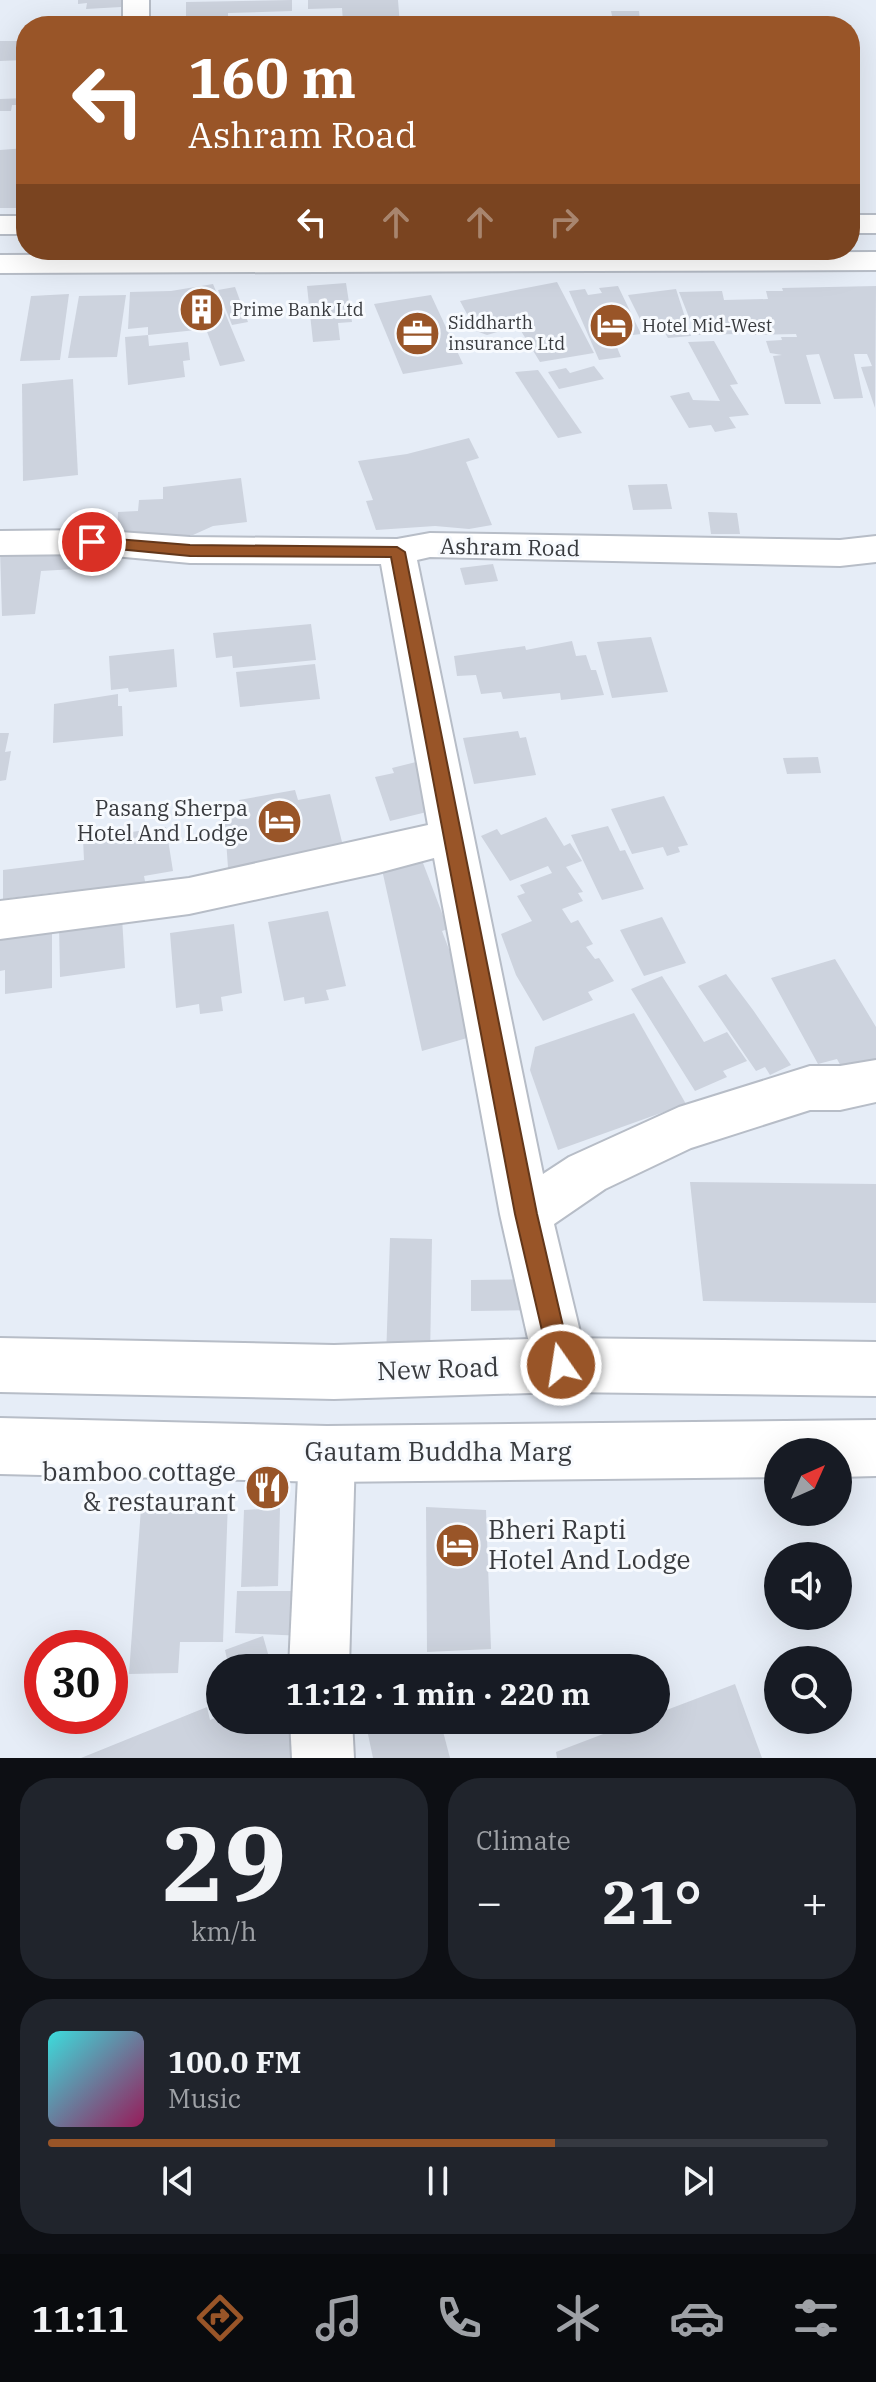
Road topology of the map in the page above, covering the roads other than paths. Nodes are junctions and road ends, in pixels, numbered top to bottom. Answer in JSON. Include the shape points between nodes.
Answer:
{"nodes":[{"id":1,"x":876,"y":261,"type":"edge"},
{"id":2,"x":0,"y":264,"type":"edge"},
{"id":3,"x":0,"y":543,"type":"edge"},
{"id":4,"x":876,"y":549,"type":"edge"},
{"id":5,"x":397,"y":552,"type":"junction"},
{"id":6,"x":451,"y":836,"type":"junction"},
{"id":7,"x":0,"y":920,"type":"edge"},
{"id":8,"x":876,"y":1081,"type":"edge"},
{"id":9,"x":526,"y":1214,"type":"junction"},
{"id":10,"x":0,"y":1365,"type":"edge"},
{"id":11,"x":561,"y":1365,"type":"junction"},
{"id":12,"x":876,"y":1369,"type":"edge"},
{"id":13,"x":0,"y":1446,"type":"edge"},
{"id":14,"x":876,"y":1448,"type":"edge"},
{"id":15,"x":327,"y":1454,"type":"junction"},
{"id":16,"x":320,"y":1654,"type":"edge"},
{"id":17,"x":322,"y":1734,"type":"edge"},
{"id":18,"x":323,"y":1758,"type":"edge"}],
"edges":[{"from":1,"to":2,"type":"main road"},
{"from":3,"to":5,"type":"main road","name":"Ashram Road"},
{"from":4,"to":5,"type":"main road","name":"Ashram Road","via":[[840,553],[430,545]]},
{"from":5,"to":6,"type":"main road"},
{"from":6,"to":7,"type":"main road","via":[[189,896]]},
{"from":6,"to":9,"type":"main road"},
{"from":8,"to":9,"type":"main road","via":[[810,1088],[679,1129],[587,1173]]},
{"from":9,"to":11,"type":"main road"},
{"from":10,"to":11,"type":"main road","name":"New Road","via":[[334,1372]]},
{"from":11,"to":12,"type":"main road","name":"New Road"},
{"from":13,"to":15,"type":"main road","name":"Gautam Buddha Marg"},
{"from":14,"to":15,"type":"main road","name":"Gautam Buddha Marg"},
{"from":15,"to":16,"type":"main road"},
{"from":17,"to":18,"type":"main road"}]}
